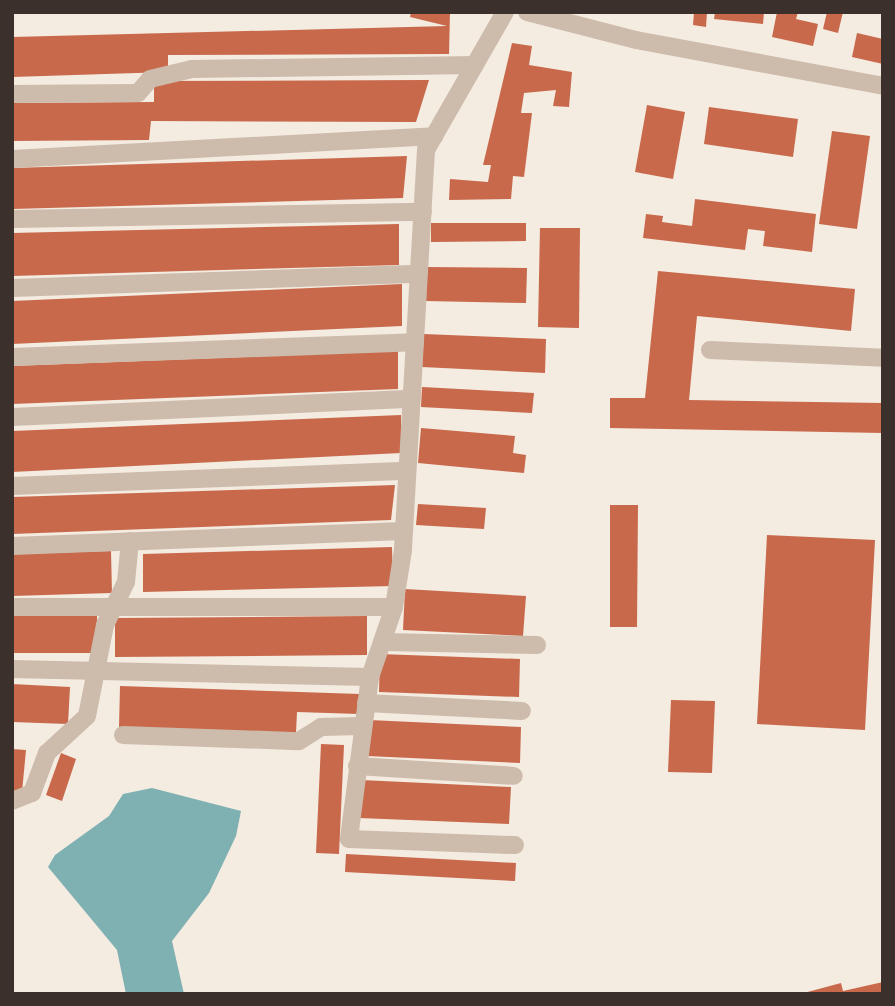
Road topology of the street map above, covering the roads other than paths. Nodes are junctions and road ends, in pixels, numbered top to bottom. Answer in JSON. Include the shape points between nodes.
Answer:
{"nodes":[{"id":1,"x":505,"y":12,"type":"edge"},
{"id":2,"x":527,"y":12,"type":"edge"},
{"id":3,"x":475,"y":65,"type":"junction"},
{"id":4,"x":883,"y":86,"type":"edge"},
{"id":5,"x":12,"y":94,"type":"edge"},
{"id":6,"x":434,"y":136,"type":"junction"},
{"id":7,"x":12,"y":159,"type":"edge"},
{"id":8,"x":423,"y":212,"type":"junction"},
{"id":9,"x":12,"y":219,"type":"edge"},
{"id":10,"x":419,"y":274,"type":"junction"},
{"id":11,"x":12,"y":288,"type":"edge"},
{"id":12,"x":415,"y":342,"type":"junction"},
{"id":13,"x":710,"y":349,"type":"dead end"},
{"id":14,"x":12,"y":357,"type":"edge"},
{"id":15,"x":883,"y":358,"type":"edge"},
{"id":16,"x":412,"y":399,"type":"junction"},
{"id":17,"x":12,"y":417,"type":"edge"},
{"id":18,"x":407,"y":471,"type":"junction"},
{"id":19,"x":12,"y":486,"type":"edge"},
{"id":20,"x":404,"y":531,"type":"junction"},
{"id":21,"x":130,"y":541,"type":"junction"},
{"id":22,"x":12,"y":546,"type":"edge"},
{"id":23,"x":114,"y":604,"type":"junction"},
{"id":24,"x":12,"y":607,"type":"edge"},
{"id":25,"x":394,"y":607,"type":"junction"},
{"id":26,"x":382,"y":642,"type":"junction"},
{"id":27,"x":537,"y":645,"type":"dead end"},
{"id":28,"x":12,"y":669,"type":"edge"},
{"id":29,"x":97,"y":671,"type":"junction"},
{"id":30,"x":370,"y":677,"type":"junction"},
{"id":31,"x":366,"y":703,"type":"junction"},
{"id":32,"x":522,"y":711,"type":"dead end"},
{"id":33,"x":361,"y":726,"type":"junction"},
{"id":34,"x":123,"y":735,"type":"dead end"},
{"id":35,"x":357,"y":765,"type":"junction"},
{"id":36,"x":514,"y":776,"type":"dead end"},
{"id":37,"x":12,"y":801,"type":"edge"},
{"id":38,"x":515,"y":845,"type":"dead end"}],
"edges":[{"from":1,"to":3,"type":"street"},
{"from":2,"to":4,"type":"street","via":[[636,40]]},
{"from":3,"to":5,"type":"street","via":[[191,69],[150,79],[138,93]]},
{"from":3,"to":6,"type":"street"},
{"from":6,"to":7,"type":"street"},
{"from":6,"to":8,"type":"street","via":[[426,150]]},
{"from":8,"to":9,"type":"street"},
{"from":8,"to":10,"type":"street"},
{"from":10,"to":11,"type":"street"},
{"from":10,"to":12,"type":"street"},
{"from":12,"to":14,"type":"street"},
{"from":12,"to":16,"type":"street"},
{"from":13,"to":15,"type":"street"},
{"from":16,"to":17,"type":"street"},
{"from":16,"to":18,"type":"street"},
{"from":18,"to":19,"type":"street"},
{"from":18,"to":20,"type":"street"},
{"from":20,"to":21,"type":"street"},
{"from":20,"to":25,"type":"street"},
{"from":21,"to":22,"type":"street"},
{"from":21,"to":23,"type":"street","via":[[126,582]]},
{"from":23,"to":24,"type":"street"},
{"from":23,"to":25,"type":"street"},
{"from":23,"to":29,"type":"street"},
{"from":25,"to":26,"type":"street"},
{"from":26,"to":27,"type":"street"},
{"from":26,"to":30,"type":"street"},
{"from":28,"to":29,"type":"street"},
{"from":29,"to":30,"type":"street"},
{"from":29,"to":37,"type":"street","via":[[87,716],[47,753],[32,793]]},
{"from":30,"to":31,"type":"street"},
{"from":31,"to":32,"type":"street"},
{"from":31,"to":33,"type":"street"},
{"from":33,"to":34,"type":"street","via":[[321,727],[299,741]]},
{"from":33,"to":35,"type":"street"},
{"from":35,"to":36,"type":"street"},
{"from":35,"to":38,"type":"street","via":[[349,839]]}]}
